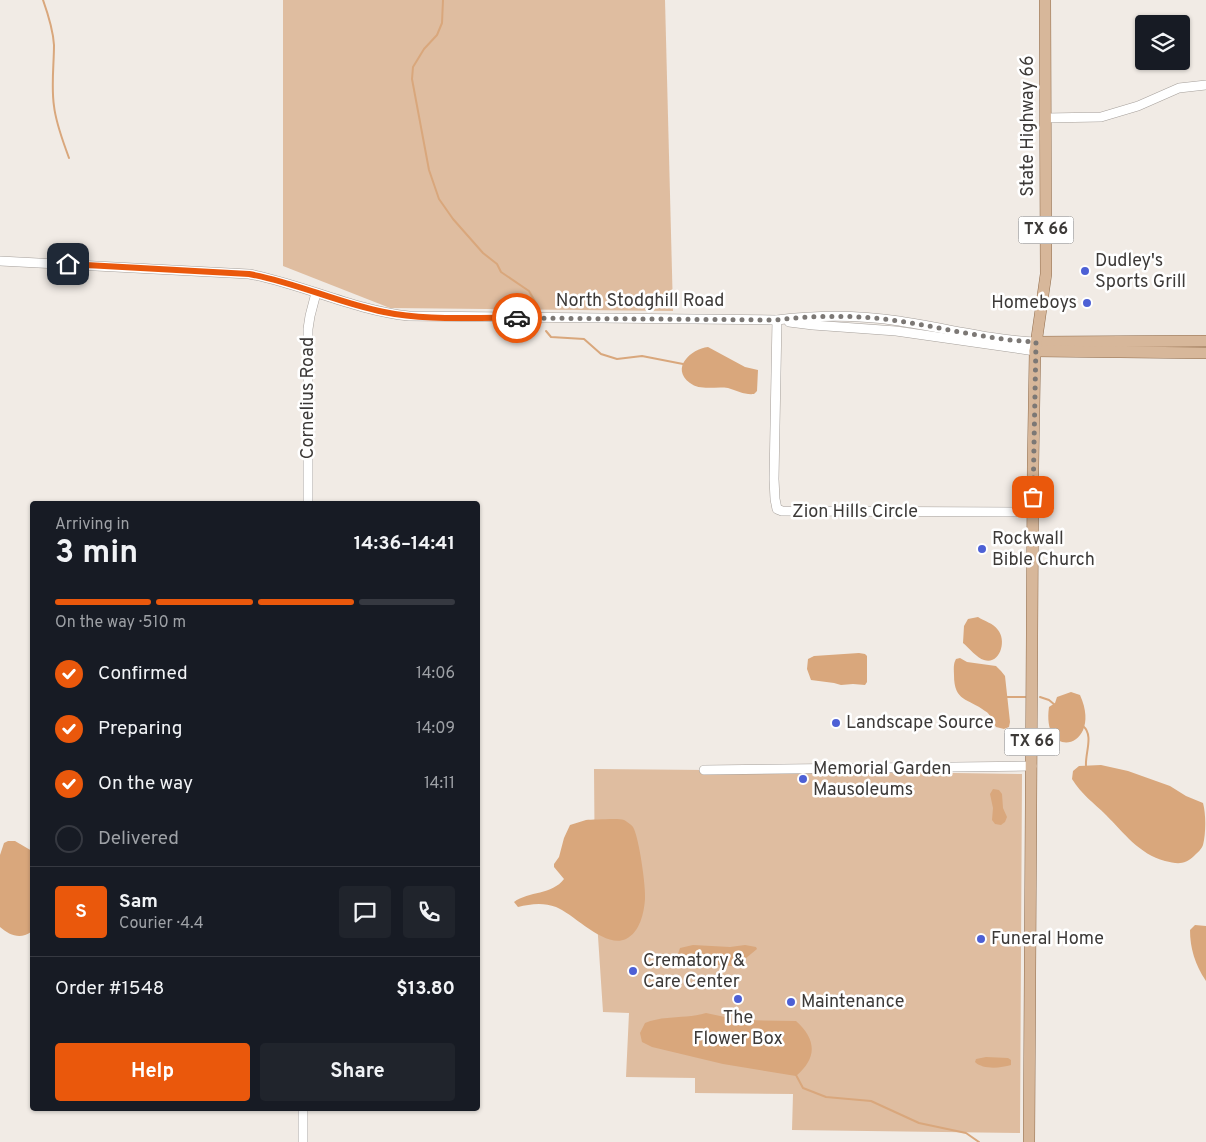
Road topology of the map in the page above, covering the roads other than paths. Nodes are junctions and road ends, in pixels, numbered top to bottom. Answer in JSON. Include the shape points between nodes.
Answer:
{"nodes":[{"id":1,"x":1046,"y":0,"type":"edge"},
{"id":2,"x":1206,"y":85,"type":"edge"},
{"id":3,"x":1046,"y":118,"type":"junction"},
{"id":4,"x":0,"y":261,"type":"edge"},
{"id":5,"x":316,"y":293,"type":"junction"},
{"id":6,"x":776,"y":320,"type":"junction"},
{"id":7,"x":1206,"y":341,"type":"edge"},
{"id":8,"x":1036,"y":347,"type":"junction"},
{"id":9,"x":1206,"y":353,"type":"edge"},
{"id":10,"x":308,"y":501,"type":"edge"},
{"id":11,"x":1033,"y":512,"type":"junction"},
{"id":12,"x":1032,"y":766,"type":"junction"},
{"id":13,"x":704,"y":770,"type":"dead end"},
{"id":14,"x":303,"y":1111,"type":"edge"},
{"id":15,"x":303,"y":1142,"type":"edge"},
{"id":16,"x":1029,"y":1142,"type":"edge"}],
"edges":[{"from":1,"to":3,"type":"main road","name":"State Highway 66","number":"TX 66"},
{"from":2,"to":3,"type":"street","via":[[1179,88],[1138,106],[1101,117]]},
{"from":3,"to":8,"type":"main road","name":"State Highway 66","number":"TX 66","via":[[1046,274]]},
{"from":4,"to":5,"type":"street","name":"North Stodghill Road","via":[[249,274]]},
{"from":5,"to":6,"type":"street","name":"North Stodghill Road","via":[[371,309],[421,317]]},
{"from":5,"to":10,"type":"street","name":"Cornelius Road","via":[[308,328]]},
{"from":6,"to":8,"type":"street","name":"North Stodghill Road"},
{"from":6,"to":11,"type":"street","name":"Zion Hills Circle","via":[[774,480],[777,509]]},
{"from":7,"to":8,"type":"main road","name":"North Stodghill Road"},
{"from":8,"to":9,"type":"main road","name":"North Stodghill Road"},
{"from":8,"to":11,"type":"main road","number":"TX 66"},
{"from":11,"to":12,"type":"main road","number":"TX 66"},
{"from":12,"to":13,"type":"street"},
{"from":12,"to":16,"type":"main road","number":"TX 66"},
{"from":14,"to":15,"type":"street"}]}
